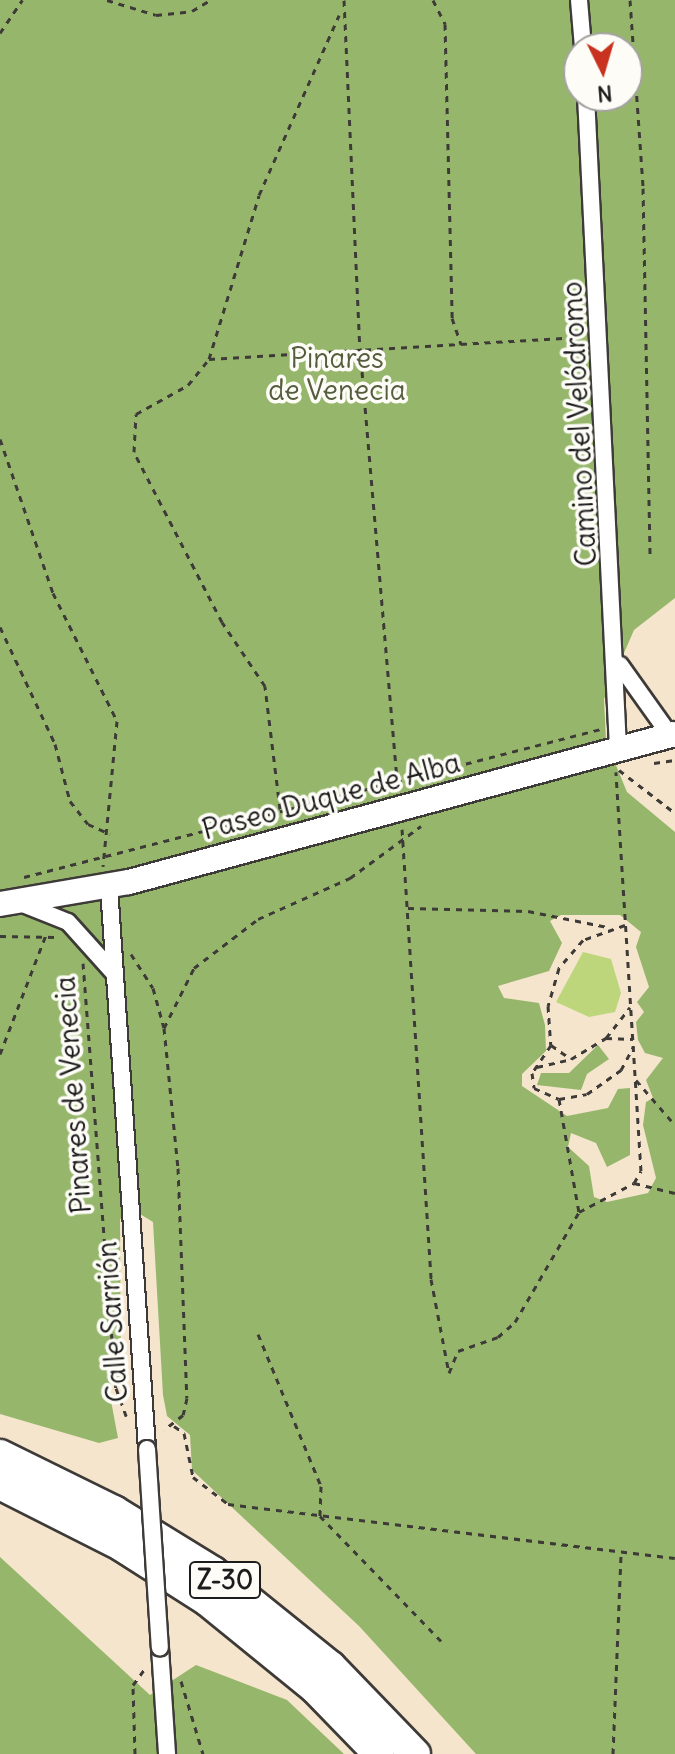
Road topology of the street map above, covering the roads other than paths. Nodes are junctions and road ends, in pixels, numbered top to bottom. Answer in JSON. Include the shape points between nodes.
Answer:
{"nodes":[{"id":1,"x":579,"y":0,"type":"edge"},
{"id":2,"x":582,"y":32,"type":"edge"},
{"id":3,"x":587,"y":112,"type":"edge"},
{"id":4,"x":620,"y":665,"type":"junction"},
{"id":5,"x":672,"y":734,"type":"edge"},
{"id":6,"x":616,"y":747,"type":"junction"},
{"id":7,"x":102,"y":889,"type":"junction"},
{"id":8,"x":9,"y":895,"type":"edge"},
{"id":9,"x":116,"y":976,"type":"junction"},
{"id":10,"x":0,"y":1455,"type":"edge"},
{"id":11,"x":0,"y":1484,"type":"edge"},
{"id":12,"x":167,"y":1754,"type":"edge"},
{"id":13,"x":379,"y":1754,"type":"edge"},
{"id":14,"x":415,"y":1754,"type":"edge"}],
"edges":[{"from":1,"to":2,"type":"street"},
{"from":3,"to":4,"type":"street","name":"Camino del Velódromo"},
{"from":4,"to":5,"type":"street"},
{"from":4,"to":6,"type":"street","name":"Camino del Velódromo"},
{"from":5,"to":6,"type":"street","name":"Paseo Duque de Alba"},
{"from":6,"to":7,"type":"street","name":"Paseo Duque de Alba"},
{"from":7,"to":8,"type":"street","name":"Paseo Duque de Alba"},
{"from":7,"to":9,"type":"street","name":"Calle Sarrión"},
{"from":8,"to":9,"type":"street","via":[[57,915],[87,939]]},
{"from":9,"to":12,"type":"street","name":"Calle Sarrión","bridge":true},
{"from":10,"to":14,"type":"highway","number":"Z-30","via":[[114,1511],[213,1572],[331,1667]]},
{"from":11,"to":13,"type":"highway","number":"Z-30","via":[[122,1546],[208,1601],[315,1688]]}]}
